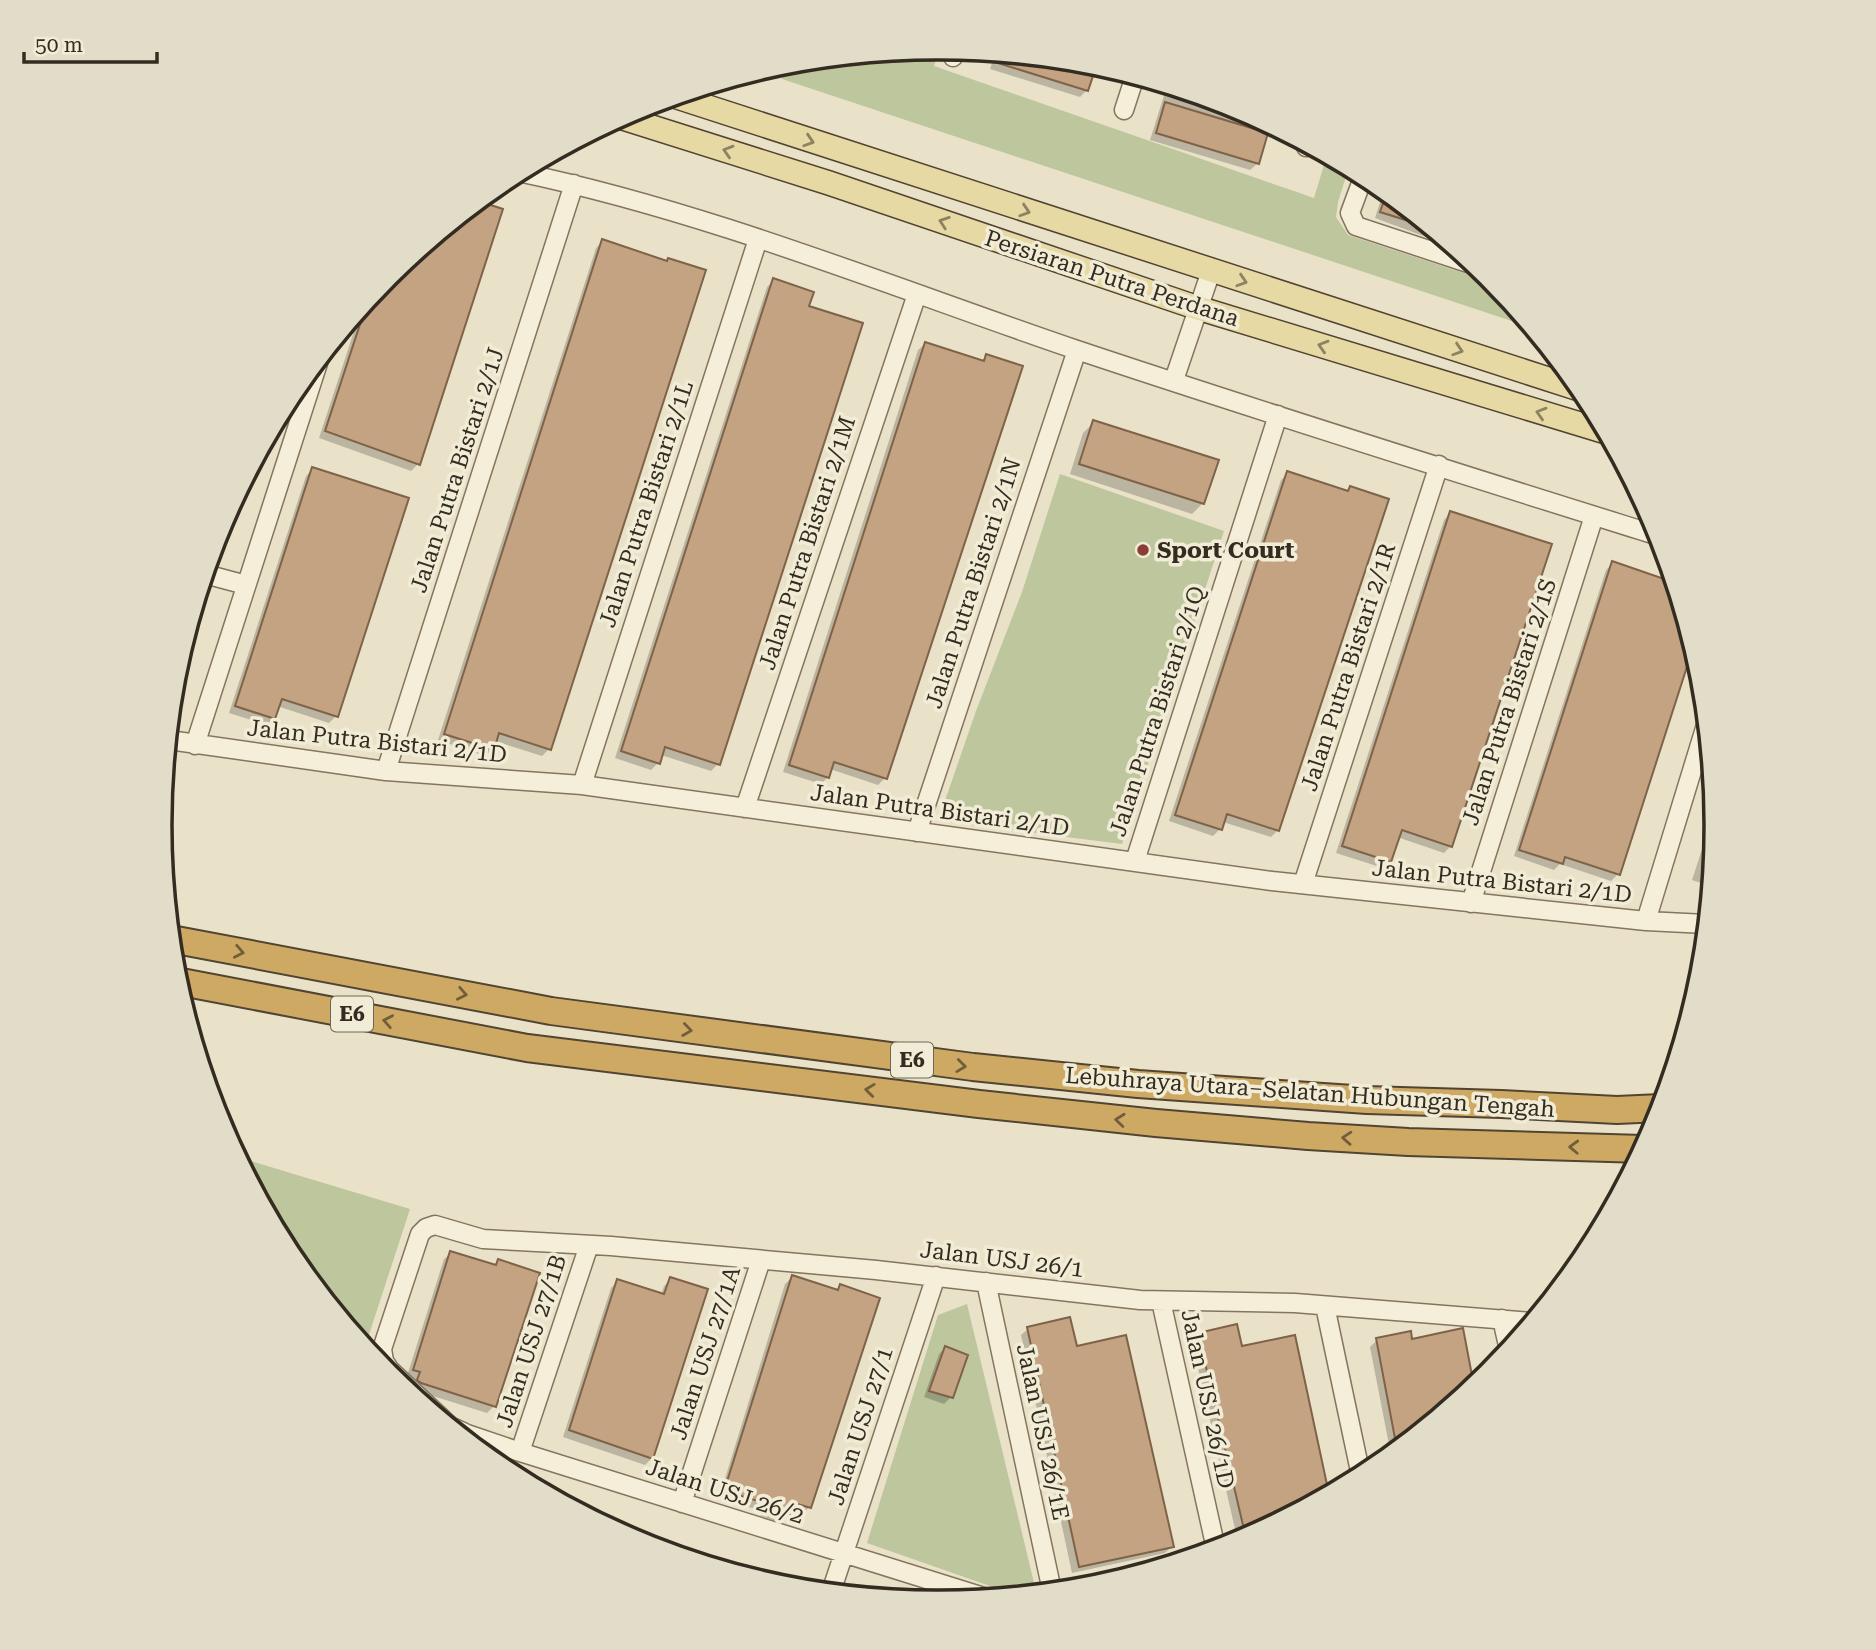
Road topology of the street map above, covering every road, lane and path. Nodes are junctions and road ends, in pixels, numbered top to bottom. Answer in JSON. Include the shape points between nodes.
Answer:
{"nodes":[{"id":1,"x":1132,"y":85,"type":"edge"},
{"id":2,"x":689,"y":101,"type":"edge"},
{"id":3,"x":1124,"y":110,"type":"dead end"},
{"id":4,"x":636,"y":122,"type":"edge"},
{"id":5,"x":534,"y":175,"type":"edge"},
{"id":6,"x":574,"y":184,"type":"junction"},
{"id":7,"x":1360,"y":187,"type":"edge"},
{"id":8,"x":758,"y":239,"type":"junction"},
{"id":9,"x":1452,"y":258,"type":"edge"},
{"id":10,"x":1211,"y":271,"type":"junction"},
{"id":11,"x":917,"y":294,"type":"junction"},
{"id":12,"x":1198,"y":308,"type":"junction"},
{"id":13,"x":1077,"y":350,"type":"junction"},
{"id":14,"x":1174,"y":380,"type":"junction"},
{"id":15,"x":1563,"y":384,"type":"edge"},
{"id":16,"x":309,"y":389,"type":"edge"},
{"id":17,"x":1278,"y":415,"type":"junction"},
{"id":18,"x":1592,"y":428,"type":"edge"},
{"id":19,"x":1439,"y":465,"type":"junction"},
{"id":20,"x":1594,"y":516,"type":"junction"},
{"id":21,"x":1645,"y":532,"type":"edge"},
{"id":22,"x":214,"y":576,"type":"edge"},
{"id":23,"x":246,"y":585,"type":"junction"},
{"id":24,"x":177,"y":742,"type":"edge"},
{"id":25,"x":195,"y":745,"type":"junction"},
{"id":26,"x":1699,"y":747,"type":"edge"},
{"id":27,"x":386,"y":771,"type":"junction"},
{"id":28,"x":582,"y":785,"type":"junction"},
{"id":29,"x":746,"y":808,"type":"junction"},
{"id":30,"x":917,"y":832,"type":"junction"},
{"id":31,"x":1135,"y":862,"type":"junction"},
{"id":32,"x":1303,"y":884,"type":"junction"},
{"id":33,"x":1471,"y":903,"type":"junction"},
{"id":34,"x":1646,"y":921,"type":"junction"},
{"id":35,"x":1697,"y":924,"type":"edge"},
{"id":36,"x":182,"y":941,"type":"edge"},
{"id":37,"x":189,"y":984,"type":"edge"},
{"id":38,"x":1649,"y":1108,"type":"edge"},
{"id":39,"x":1632,"y":1149,"type":"edge"},
{"id":40,"x":589,"y":1245,"type":"junction"},
{"id":41,"x":761,"y":1259,"type":"junction"},
{"id":42,"x":936,"y":1276,"type":"junction"},
{"id":43,"x":986,"y":1282,"type":"junction"},
{"id":44,"x":1161,"y":1301,"type":"junction"},
{"id":45,"x":1325,"y":1306,"type":"junction"},
{"id":46,"x":1502,"y":1319,"type":"junction"},
{"id":47,"x":1521,"y":1321,"type":"edge"},
{"id":48,"x":1506,"y":1338,"type":"edge"},
{"id":49,"x":382,"y":1351,"type":"edge"},
{"id":50,"x":482,"y":1439,"type":"edge"},
{"id":51,"x":520,"y":1452,"type":"junction"},
{"id":52,"x":1358,"y":1464,"type":"edge"},
{"id":53,"x":682,"y":1503,"type":"junction"},
{"id":54,"x":1214,"y":1539,"type":"edge"},
{"id":55,"x":844,"y":1554,"type":"junction"},
{"id":56,"x":1050,"y":1582,"type":"edge"},
{"id":57,"x":834,"y":1583,"type":"edge"},
{"id":58,"x":960,"y":1590,"type":"edge"}],
"edges":[{"from":1,"to":3,"type":"street"},
{"from":2,"to":10,"type":"main road","name":"Persiaran Putra Perdana","one_way":true},
{"from":12,"to":4,"type":"main road","name":"Persiaran Putra Perdana","one_way":true},
{"from":5,"to":6,"type":"street"},
{"from":6,"to":8,"type":"street"},
{"from":6,"to":27,"type":"street","name":"Jalan Putra Bistari 2/1J"},
{"from":7,"to":9,"type":"street","via":[[1350,213],[1356,226]]},
{"from":8,"to":11,"type":"street"},
{"from":8,"to":28,"type":"street","name":"Jalan Putra Bistari 2/1L"},
{"from":10,"to":12,"type":"street"},
{"from":10,"to":15,"type":"main road","name":"Persiaran Putra Perdana","one_way":true},
{"from":11,"to":13,"type":"street"},
{"from":11,"to":29,"type":"street","name":"Jalan Putra Bistari 2/1M"},
{"from":12,"to":14,"type":"street"},
{"from":18,"to":12,"type":"main road","name":"Persiaran Putra Perdana","one_way":true},
{"from":13,"to":14,"type":"street"},
{"from":13,"to":30,"type":"street","name":"Jalan Putra Bistari 2/1N"},
{"from":14,"to":17,"type":"street"},
{"from":16,"to":23,"type":"street"},
{"from":17,"to":19,"type":"street"},
{"from":17,"to":31,"type":"street","name":"Jalan Putra Bistari 2/1Q"},
{"from":19,"to":20,"type":"street"},
{"from":19,"to":32,"type":"street","name":"Jalan Putra Bistari 2/1R"},
{"from":20,"to":21,"type":"street"},
{"from":20,"to":33,"type":"street","name":"Jalan Putra Bistari 2/1S"},
{"from":22,"to":23,"type":"street"},
{"from":23,"to":25,"type":"street"},
{"from":24,"to":25,"type":"street","name":"Jalan Putra Bistari 2/1D"},
{"from":25,"to":27,"type":"street","name":"Jalan Putra Bistari 2/1D"},
{"from":26,"to":34,"type":"street"},
{"from":27,"to":28,"type":"street","name":"Jalan Putra Bistari 2/1D"},
{"from":28,"to":29,"type":"street","name":"Jalan Putra Bistari 2/1D"},
{"from":29,"to":30,"type":"street","name":"Jalan Putra Bistari 2/1D"},
{"from":30,"to":31,"type":"street","name":"Jalan Putra Bistari 2/1D"},
{"from":31,"to":32,"type":"street","name":"Jalan Putra Bistari 2/1D"},
{"from":32,"to":33,"type":"street","name":"Jalan Putra Bistari 2/1D"},
{"from":33,"to":34,"type":"street","name":"Jalan Putra Bistari 2/1D"},
{"from":34,"to":35,"type":"street","name":"Jalan Putra Bistari 2/1D"},
{"from":36,"to":38,"type":"highway","name":"Lebuhraya Utara–Selatan Hubungan Tengah","number":"E6","one_way":true,"via":[[551,1011],[973,1068],[1367,1100]]},
{"from":39,"to":37,"type":"highway","name":"Lebuhraya Utara–Selatan Hubungan Tengah","number":"E6","one_way":true,"via":[[1357,1139],[1156,1124],[527,1048]]},
{"from":40,"to":41,"type":"street","name":"Jalan USJ 26/1"},
{"from":40,"to":49,"type":"street","name":"Jalan USJ 26/1","via":[[483,1240],[435,1225],[426,1228],[420,1234]]},
{"from":40,"to":51,"type":"street","name":"Jalan USJ 27/1B"},
{"from":41,"to":42,"type":"street","name":"Jalan USJ 26/1"},
{"from":41,"to":53,"type":"street","name":"Jalan USJ 27/1A"},
{"from":42,"to":43,"type":"street","name":"Jalan USJ 26/1"},
{"from":42,"to":55,"type":"street","name":"Jalan USJ 27/1"},
{"from":43,"to":44,"type":"street","name":"Jalan USJ 26/1"},
{"from":43,"to":56,"type":"street","name":"Jalan USJ 26/1E"},
{"from":44,"to":45,"type":"street","name":"Jalan USJ 26/1"},
{"from":44,"to":54,"type":"street","name":"Jalan USJ 26/1D"},
{"from":45,"to":46,"type":"street","name":"Jalan USJ 26/1"},
{"from":45,"to":52,"type":"street"},
{"from":46,"to":47,"type":"street","name":"Jalan USJ 26/1"},
{"from":46,"to":48,"type":"street"},
{"from":50,"to":51,"type":"street","name":"Jalan USJ 26/2"},
{"from":51,"to":53,"type":"street","name":"Jalan USJ 26/2"},
{"from":53,"to":55,"type":"street","name":"Jalan USJ 26/2"},
{"from":55,"to":57,"type":"street","name":"Jalan USJ 27/1"},
{"from":55,"to":58,"type":"street","name":"Jalan USJ 26/2"}]}
